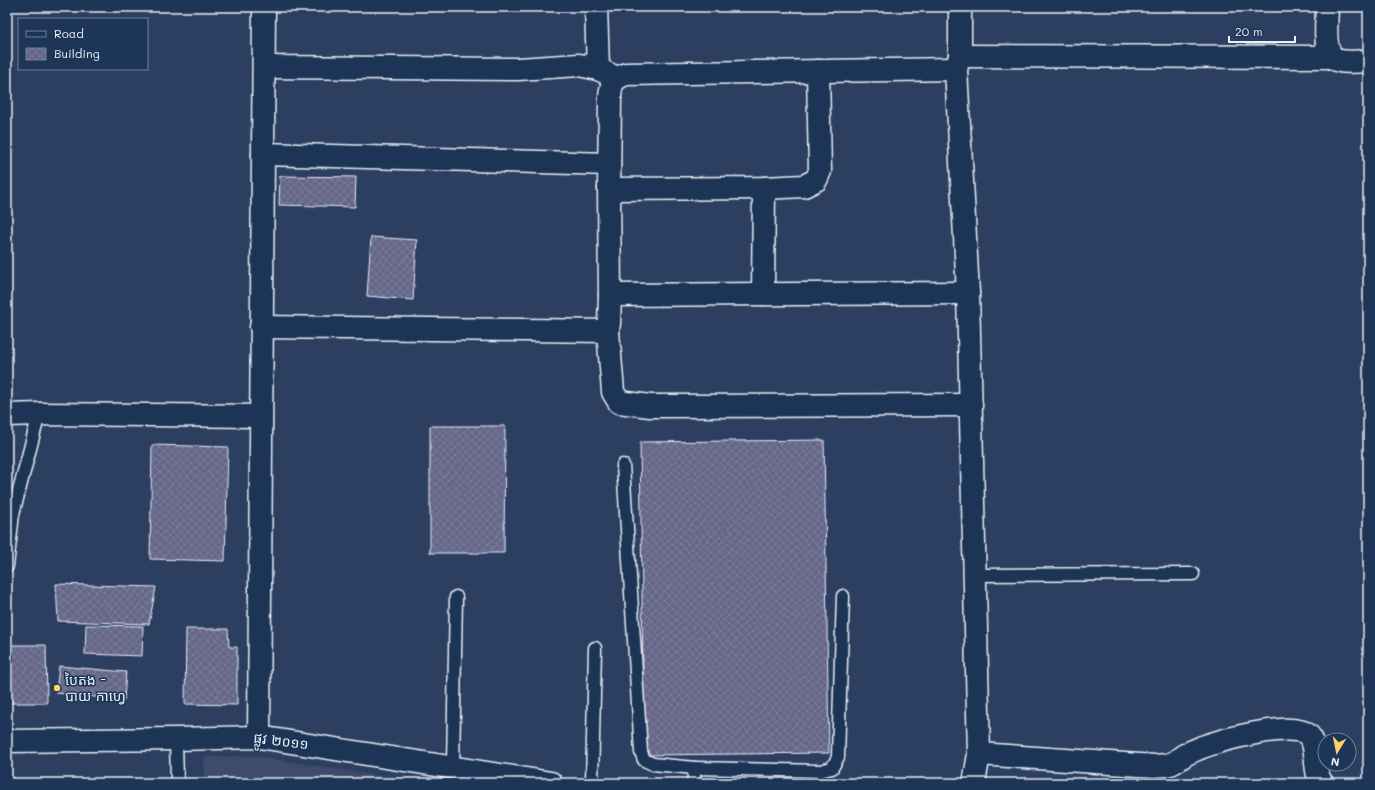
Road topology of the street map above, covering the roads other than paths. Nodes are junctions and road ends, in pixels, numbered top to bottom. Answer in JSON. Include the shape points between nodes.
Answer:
{"nodes":[{"id":1,"x":264,"y":7,"type":"edge"},
{"id":2,"x":596,"y":7,"type":"edge"},
{"id":3,"x":960,"y":7,"type":"edge"},
{"id":4,"x":1327,"y":7,"type":"edge"},
{"id":5,"x":1332,"y":56,"type":"junction"},
{"id":6,"x":1368,"y":61,"type":"edge"},
{"id":7,"x":958,"y":63,"type":"junction"},
{"id":8,"x":264,"y":67,"type":"junction"},
{"id":9,"x":818,"y":71,"type":"junction"},
{"id":10,"x":608,"y":74,"type":"junction"},
{"id":11,"x":263,"y":154,"type":"junction"},
{"id":12,"x":609,"y":164,"type":"junction"},
{"id":13,"x":608,"y":188,"type":"junction"},
{"id":14,"x":764,"y":188,"type":"junction"},
{"id":15,"x":763,"y":294,"type":"junction"},
{"id":16,"x":968,"y":294,"type":"junction"},
{"id":17,"x":610,"y":295,"type":"junction"},
{"id":18,"x":261,"y":327,"type":"junction"},
{"id":19,"x":608,"y":331,"type":"junction"},
{"id":20,"x":971,"y":405,"type":"junction"},
{"id":21,"x":39,"y":414,"type":"junction"},
{"id":22,"x":7,"y":415,"type":"edge"},
{"id":23,"x":260,"y":416,"type":"junction"},
{"id":24,"x":623,"y":466,"type":"dead end"},
{"id":25,"x":7,"y":566,"type":"edge"},
{"id":26,"x":1193,"y":574,"type":"dead end"},
{"id":27,"x":975,"y":576,"type":"junction"},
{"id":28,"x":843,"y":596,"type":"dead end"},
{"id":29,"x":456,"y":597,"type":"dead end"},
{"id":30,"x":595,"y":648,"type":"dead end"},
{"id":31,"x":259,"y":737,"type":"junction"},
{"id":32,"x":176,"y":739,"type":"junction"},
{"id":33,"x":7,"y":742,"type":"edge"},
{"id":34,"x":980,"y":754,"type":"junction"},
{"id":35,"x":453,"y":767,"type":"junction"},
{"id":36,"x":695,"y":768,"type":"junction"},
{"id":37,"x":544,"y":782,"type":"edge"},
{"id":38,"x":177,"y":783,"type":"edge"},
{"id":39,"x":592,"y":783,"type":"edge"},
{"id":40,"x":692,"y":783,"type":"edge"},
{"id":41,"x":974,"y":783,"type":"edge"},
{"id":42,"x":1322,"y":783,"type":"edge"}],
"edges":[{"from":1,"to":8,"type":"street"},
{"from":2,"to":10,"type":"street"},
{"from":3,"to":7,"type":"street"},
{"from":4,"to":5,"type":"street","via":[[1327,47]]},
{"from":5,"to":6,"type":"street","via":[[1339,61]]},
{"from":5,"to":7,"type":"street"},
{"from":7,"to":9,"type":"street"},
{"from":7,"to":16,"type":"street"},
{"from":8,"to":10,"type":"street","via":[[518,69],[579,65]]},
{"from":8,"to":11,"type":"street"},
{"from":9,"to":10,"type":"street"},
{"from":9,"to":14,"type":"street","via":[[820,172],[816,180],[804,186]]},
{"from":10,"to":12,"type":"street","via":[[611,86]]},
{"from":11,"to":12,"type":"street"},
{"from":11,"to":18,"type":"street"},
{"from":12,"to":13,"type":"street"},
{"from":13,"to":14,"type":"street"},
{"from":13,"to":17,"type":"street"},
{"from":14,"to":15,"type":"street"},
{"from":15,"to":16,"type":"street"},
{"from":15,"to":17,"type":"street"},
{"from":16,"to":20,"type":"street"},
{"from":17,"to":19,"type":"street"},
{"from":18,"to":19,"type":"street"},
{"from":18,"to":23,"type":"street"},
{"from":19,"to":20,"type":"street","via":[[612,392],[619,402],[650,406]]},
{"from":20,"to":27,"type":"street"},
{"from":21,"to":22,"type":"street"},
{"from":21,"to":23,"type":"street"},
{"from":21,"to":25,"type":"lane","via":[[13,514]]},
{"from":23,"to":31,"type":"street"},
{"from":24,"to":36,"type":"lane","via":[[641,752],[644,760],[653,764]]},
{"from":26,"to":27,"type":"lane"},
{"from":27,"to":34,"type":"street"},
{"from":28,"to":36,"type":"lane","via":[[838,757],[832,768],[820,771]]},
{"from":29,"to":35,"type":"lane"},
{"from":30,"to":39,"type":"lane"},
{"from":31,"to":32,"type":"street","name":"ផ្លូវ ២០១១"},
{"from":31,"to":35,"type":"street","name":"ផ្លូវ ២០១១"},
{"from":32,"to":33,"type":"street","name":"ផ្លូវ ២០១១"},
{"from":32,"to":38,"type":"lane"},
{"from":34,"to":41,"type":"street"},
{"from":34,"to":42,"type":"street","via":[[1154,766],[1170,764],[1185,755],[1228,739],[1253,733],[1297,729],[1310,736]]},
{"from":35,"to":37,"type":"street","name":"ផ្លូវ ២០១១"},
{"from":36,"to":40,"type":"lane"}]}
